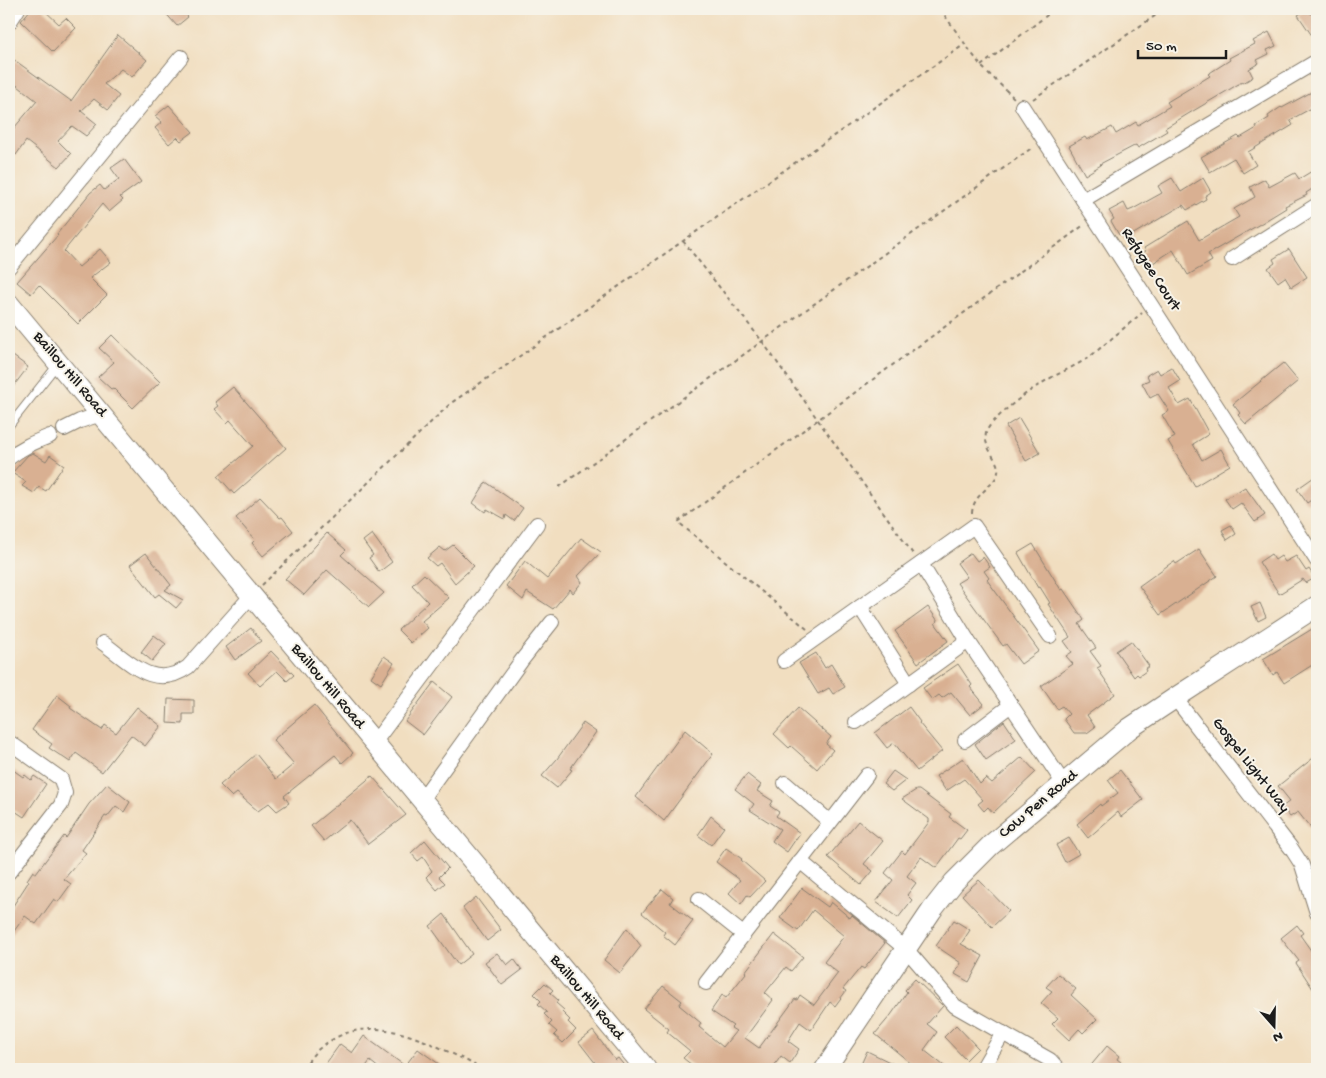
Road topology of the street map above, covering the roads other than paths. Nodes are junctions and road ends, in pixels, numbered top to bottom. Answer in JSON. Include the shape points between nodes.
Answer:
{"nodes":[{"id":1,"x":18,"y":9,"type":"edge"},
{"id":2,"x":9,"y":23,"type":"edge"},
{"id":3,"x":181,"y":57,"type":"dead end"},
{"id":4,"x":1317,"y":61,"type":"edge"},
{"id":5,"x":1022,"y":106,"type":"road end"},
{"id":6,"x":1083,"y":200,"type":"junction"},
{"id":7,"x":1317,"y":205,"type":"edge"},
{"id":8,"x":1232,"y":259,"type":"dead end"},
{"id":9,"x":9,"y":268,"type":"edge"},
{"id":10,"x":9,"y":304,"type":"edge"},
{"id":11,"x":59,"y":363,"type":"junction"},
{"id":12,"x":101,"y":414,"type":"junction"},
{"id":13,"x":9,"y":426,"type":"edge"},
{"id":14,"x":9,"y":458,"type":"edge"},
{"id":15,"x":537,"y":524,"type":"dead end"},
{"id":16,"x":1317,"y":561,"type":"edge"},
{"id":17,"x":921,"y":564,"type":"junction"},
{"id":18,"x":252,"y":595,"type":"junction"},
{"id":19,"x":1317,"y":606,"type":"edge"},
{"id":20,"x":860,"y":608,"type":"junction"},
{"id":21,"x":552,"y":622,"type":"dead end"},
{"id":22,"x":1050,"y":636,"type":"dead end"},
{"id":23,"x":968,"y":641,"type":"junction"},
{"id":24,"x":104,"y":643,"type":"dead end"},
{"id":25,"x":784,"y":661,"type":"dead end"},
{"id":26,"x":909,"y":684,"type":"junction"},
{"id":27,"x":1175,"y":698,"type":"junction"},
{"id":28,"x":1011,"y":705,"type":"junction"},
{"id":29,"x":856,"y":722,"type":"dead end"},
{"id":30,"x":965,"y":740,"type":"dead end"},
{"id":31,"x":9,"y":742,"type":"edge"},
{"id":32,"x":374,"y":743,"type":"junction"},
{"id":33,"x":867,"y":775,"type":"dead end"},
{"id":34,"x":785,"y":783,"type":"dead end"},
{"id":35,"x":1064,"y":784,"type":"junction"},
{"id":36,"x":421,"y":800,"type":"junction"},
{"id":37,"x":830,"y":822,"type":"junction"},
{"id":38,"x":800,"y":861,"type":"junction"},
{"id":39,"x":9,"y":872,"type":"edge"},
{"id":40,"x":699,"y":898,"type":"dead end"},
{"id":41,"x":1317,"y":913,"type":"edge"},
{"id":42,"x":743,"y":934,"type":"junction"},
{"id":43,"x":906,"y":949,"type":"junction"},
{"id":44,"x":706,"y":983,"type":"dead end"},
{"id":45,"x":1003,"y":1033,"type":"junction"},
{"id":46,"x":646,"y":1069,"type":"edge"},
{"id":47,"x":825,"y":1069,"type":"edge"},
{"id":48,"x":982,"y":1069,"type":"edge"},
{"id":49,"x":1058,"y":1069,"type":"edge"}],
"edges":[{"from":1,"to":2,"type":"street"},
{"from":3,"to":9,"type":"street"},
{"from":4,"to":6,"type":"street"},
{"from":5,"to":6,"type":"street","name":"Refugee Court"},
{"from":6,"to":16,"type":"street","name":"Refugee Court"},
{"from":7,"to":8,"type":"street"},
{"from":10,"to":11,"type":"main road","name":"Baillou Hill Road"},
{"from":11,"to":12,"type":"main road","name":"Baillou Hill Road"},
{"from":11,"to":13,"type":"lane"},
{"from":12,"to":14,"type":"street","via":[[64,429],[54,427],[50,436],[29,444]]},
{"from":12,"to":18,"type":"main road","name":"Baillou Hill Road"},
{"from":15,"to":32,"type":"street"},
{"from":17,"to":20,"type":"street"},
{"from":17,"to":22,"type":"street","via":[[974,526]]},
{"from":17,"to":23,"type":"street"},
{"from":18,"to":24,"type":"street","via":[[178,674],[154,676],[138,669]]},
{"from":18,"to":32,"type":"main road","name":"Baillou Hill Road"},
{"from":19,"to":27,"type":"main road","name":"Cow Pen Road"},
{"from":20,"to":25,"type":"street"},
{"from":20,"to":26,"type":"street"},
{"from":21,"to":36,"type":"street"},
{"from":23,"to":26,"type":"street"},
{"from":23,"to":28,"type":"street"},
{"from":26,"to":29,"type":"street"},
{"from":27,"to":35,"type":"main road","name":"Cow Pen Road","via":[[1130,728]]},
{"from":27,"to":41,"type":"street","name":"Gospel Light Way","via":[[1291,848],[1302,865]]},
{"from":28,"to":30,"type":"street"},
{"from":28,"to":35,"type":"street"},
{"from":31,"to":39,"type":"street","via":[[61,779],[65,793],[61,805]]},
{"from":32,"to":36,"type":"main road","name":"Baillou Hill Road"},
{"from":33,"to":37,"type":"street"},
{"from":34,"to":37,"type":"street"},
{"from":35,"to":43,"type":"main road","name":"Cow Pen Road","via":[[954,882]]},
{"from":36,"to":46,"type":"main road","name":"Baillou Hill Road"},
{"from":37,"to":38,"type":"street"},
{"from":38,"to":42,"type":"street"},
{"from":38,"to":43,"type":"street"},
{"from":40,"to":42,"type":"street"},
{"from":42,"to":44,"type":"street"},
{"from":43,"to":45,"type":"street","via":[[955,1006]]},
{"from":43,"to":47,"type":"main road","name":"Cow Pen Road"},
{"from":45,"to":48,"type":"street"},
{"from":45,"to":49,"type":"street","via":[[1050,1060]]}]}
